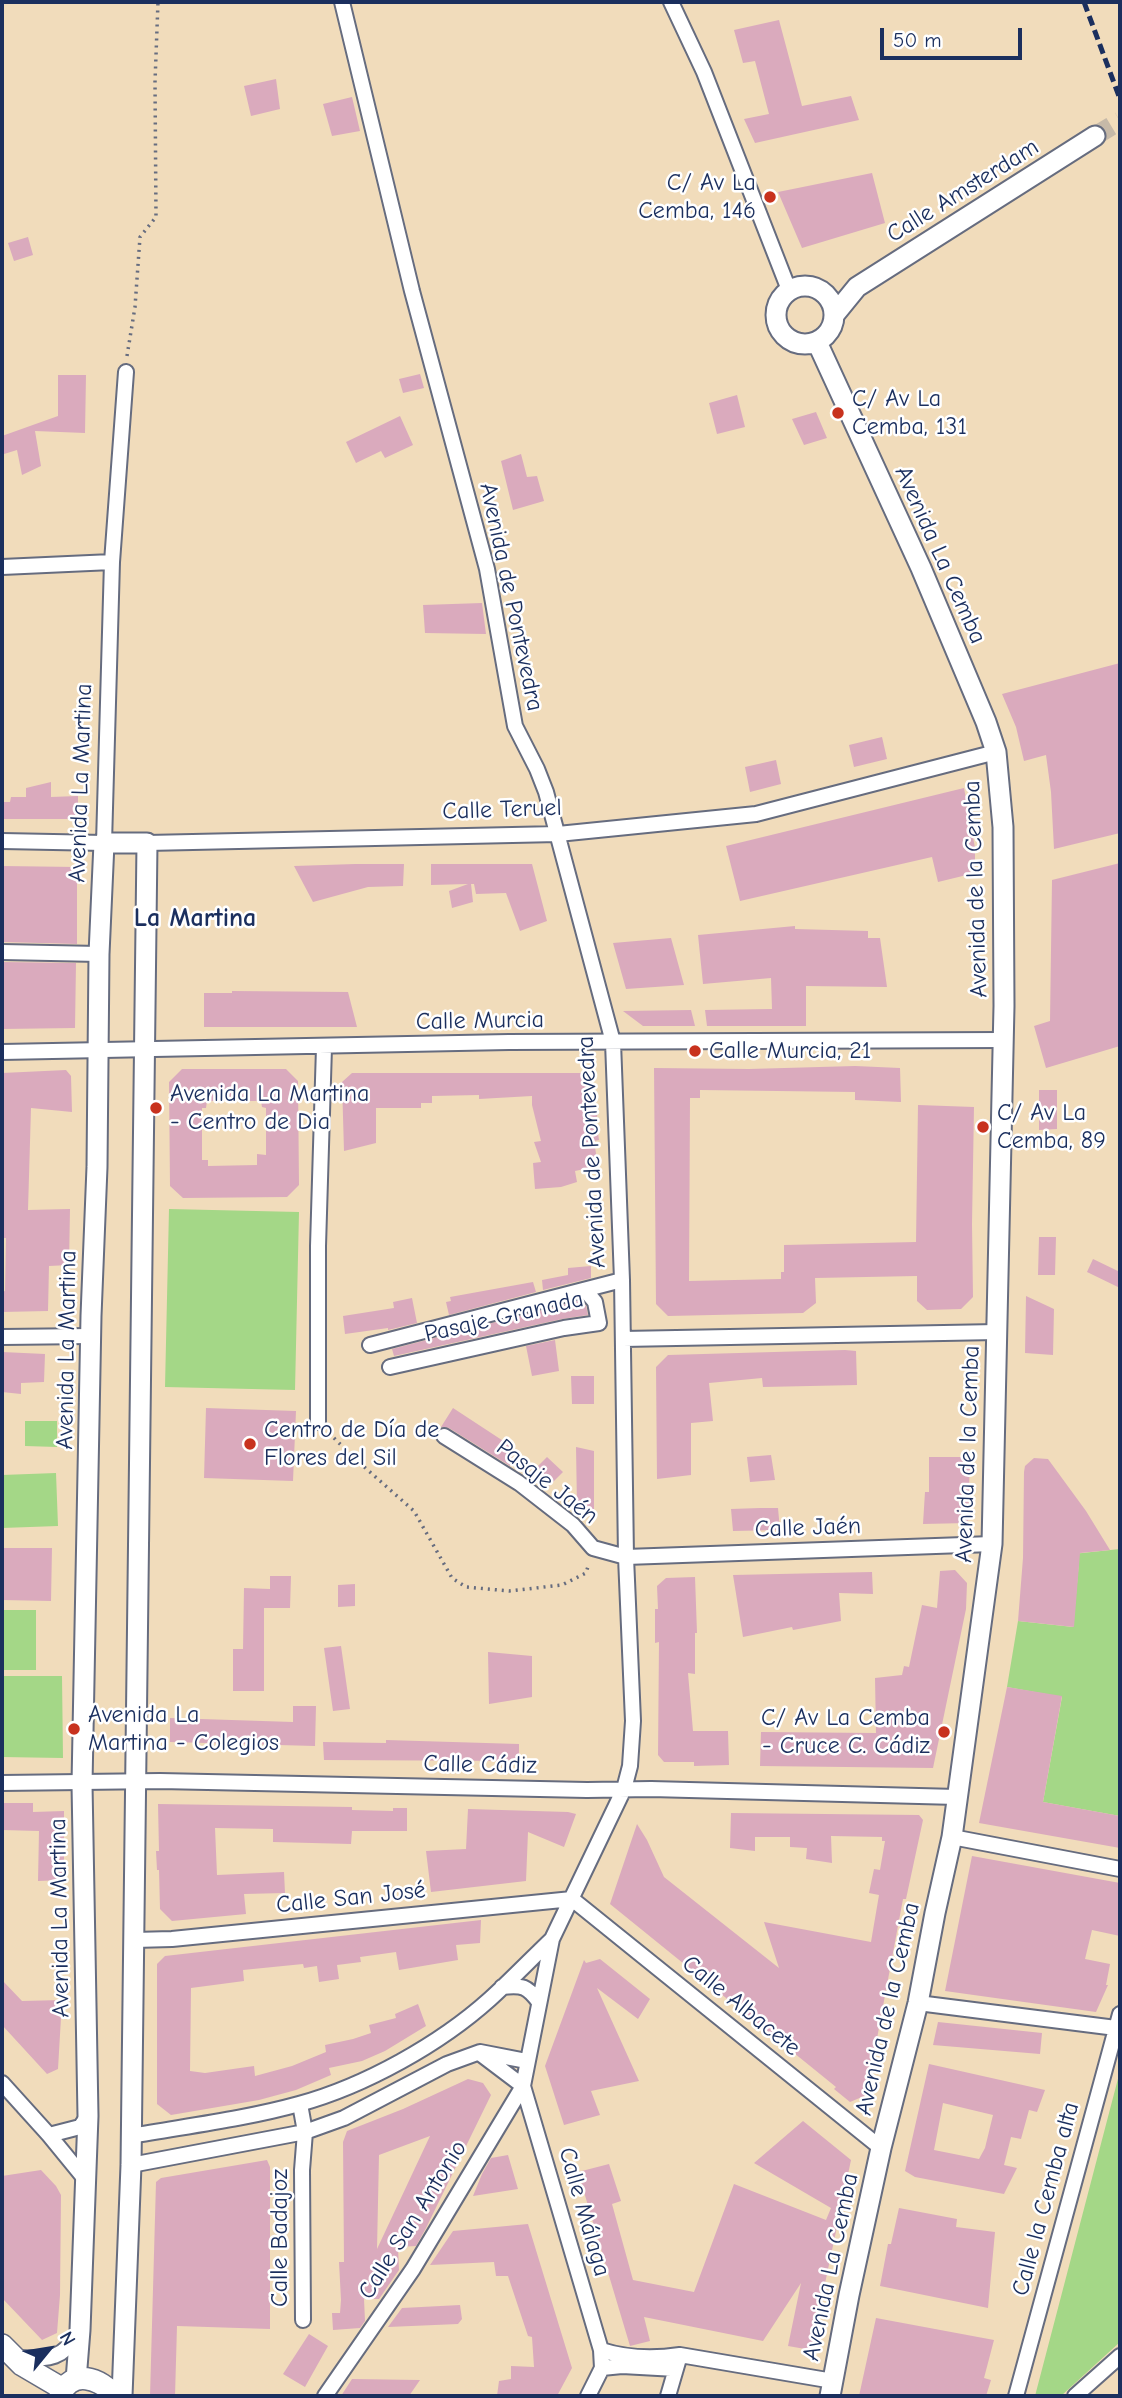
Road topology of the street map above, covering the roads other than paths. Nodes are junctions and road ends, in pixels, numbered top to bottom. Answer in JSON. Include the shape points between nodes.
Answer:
{"nodes":[{"id":1,"x":342,"y":2,"type":"edge"},
{"id":2,"x":671,"y":2,"type":"edge"},
{"id":3,"x":1095,"y":136,"type":"tunnel mouth"},
{"id":4,"x":857,"y":288,"type":"junction"},
{"id":5,"x":789,"y":289,"type":"junction"},
{"id":6,"x":819,"y":289,"type":"junction"},
{"id":7,"x":835,"y":314,"type":"junction"},
{"id":8,"x":817,"y":342,"type":"junction"},
{"id":9,"x":126,"y":372,"type":"road end"},
{"id":10,"x":113,"y":562,"type":"junction"},
{"id":11,"x":2,"y":567,"type":"edge"},
{"id":12,"x":996,"y":752,"type":"junction"},
{"id":13,"x":558,"y":834,"type":"junction"},
{"id":14,"x":2,"y":841,"type":"edge"},
{"id":15,"x":104,"y":843,"type":"junction"},
{"id":16,"x":147,"y":843,"type":"junction"},
{"id":17,"x":2,"y":952,"type":"edge"},
{"id":18,"x":99,"y":954,"type":"junction"},
{"id":19,"x":1002,"y":1041,"type":"junction"},
{"id":20,"x":613,"y":1042,"type":"junction"},
{"id":21,"x":324,"y":1046,"type":"junction"},
{"id":22,"x":145,"y":1050,"type":"junction"},
{"id":23,"x":97,"y":1051,"type":"junction"},
{"id":24,"x":2,"y":1052,"type":"edge"},
{"id":25,"x":622,"y":1280,"type":"junction"},
{"id":26,"x":585,"y":1290,"type":"junction"},
{"id":27,"x":997,"y":1332,"type":"junction"},
{"id":28,"x":91,"y":1336,"type":"junction"},
{"id":29,"x":2,"y":1337,"type":"edge"},
{"id":30,"x":623,"y":1339,"type":"junction"},
{"id":31,"x":370,"y":1345,"type":"dead end"},
{"id":32,"x":390,"y":1367,"type":"dead end"},
{"id":33,"x":318,"y":1422,"type":"road end"},
{"id":34,"x":444,"y":1436,"type":"dead end"},
{"id":35,"x":992,"y":1544,"type":"junction"},
{"id":36,"x":626,"y":1557,"type":"junction"},
{"id":37,"x":135,"y":1782,"type":"junction"},
{"id":38,"x":2,"y":1783,"type":"edge"},
{"id":39,"x":82,"y":1784,"type":"junction"},
{"id":40,"x":624,"y":1789,"type":"junction"},
{"id":41,"x":957,"y":1797,"type":"junction"},
{"id":42,"x":952,"y":1837,"type":"junction"},
{"id":43,"x":1120,"y":1868,"type":"edge"},
{"id":44,"x":572,"y":1899,"type":"junction"},
{"id":45,"x":552,"y":1939,"type":"junction"},
{"id":46,"x":134,"y":1940,"type":"junction"},
{"id":47,"x":502,"y":1987,"type":"junction"},
{"id":48,"x":540,"y":2003,"type":"junction"},
{"id":49,"x":918,"y":2003,"type":"junction"},
{"id":50,"x":1118,"y":2021,"type":"edge"},
{"id":51,"x":480,"y":2052,"type":"junction"},
{"id":52,"x":527,"y":2062,"type":"junction"},
{"id":53,"x":2,"y":2083,"type":"edge"},
{"id":54,"x":523,"y":2086,"type":"junction"},
{"id":55,"x":300,"y":2104,"type":"junction"},
{"id":56,"x":88,"y":2116,"type":"junction"},
{"id":57,"x":305,"y":2132,"type":"junction"},
{"id":58,"x":49,"y":2135,"type":"junction"},
{"id":59,"x":131,"y":2136,"type":"junction"},
{"id":60,"x":282,"y":2138,"type":"junction"},
{"id":61,"x":881,"y":2148,"type":"junction"},
{"id":62,"x":303,"y":2155,"type":"junction"},
{"id":63,"x":131,"y":2165,"type":"junction"},
{"id":64,"x":85,"y":2179,"type":"junction"},
{"id":65,"x":303,"y":2320,"type":"dead end"},
{"id":66,"x":80,"y":2330,"type":"junction"},
{"id":67,"x":601,"y":2350,"type":"junction"},
{"id":68,"x":8,"y":2352,"type":"edge"},
{"id":69,"x":1120,"y":2356,"type":"edge"},
{"id":70,"x":678,"y":2362,"type":"junction"},
{"id":71,"x":602,"y":2368,"type":"junction"},
{"id":72,"x":66,"y":2388,"type":"edge"},
{"id":73,"x":831,"y":2388,"type":"edge"},
{"id":74,"x":116,"y":2396,"type":"edge"},
{"id":75,"x":122,"y":2396,"type":"edge"},
{"id":76,"x":325,"y":2396,"type":"edge"},
{"id":77,"x":588,"y":2396,"type":"edge"},
{"id":78,"x":667,"y":2396,"type":"edge"},
{"id":79,"x":1016,"y":2396,"type":"edge"},
{"id":80,"x":1075,"y":2396,"type":"edge"}],
"edges":[{"from":1,"to":13,"type":"street","name":"Avenida de Pontevedra","via":[[412,290],[487,569],[515,726],[537,769]]},
{"from":2,"to":5,"type":"street","via":[[704,72]]},
{"from":3,"to":4,"type":"street","name":"Calle Amsterdam"},
{"from":4,"to":6,"type":"street"},
{"from":4,"to":7,"type":"street","name":"Calle Amsterdam"},
{"from":5,"to":6,"type":"street","via":[[809,285]]},
{"from":5,"to":8,"type":"street","via":[[776,308],[782,334],[804,345]]},
{"from":6,"to":7,"type":"street","via":[[831,300]]},
{"from":7,"to":8,"type":"street","via":[[832,327]]},
{"from":8,"to":12,"type":"street","name":"Avenida La Cemba","via":[[920,568]]},
{"from":9,"to":10,"type":"street","name":"Avenida La Martina"},
{"from":10,"to":11,"type":"street"},
{"from":10,"to":15,"type":"street","name":"Avenida La Martina"},
{"from":12,"to":13,"type":"street","name":"Calle Teruel","via":[[757,814]]},
{"from":12,"to":19,"type":"street","name":"Avenida de la Cemba","via":[[1003,827]]},
{"from":13,"to":16,"type":"street","name":"Calle Teruel"},
{"from":13,"to":20,"type":"street","name":"Avenida de Pontevedra"},
{"from":14,"to":15,"type":"street","name":"Calle Teruel"},
{"from":15,"to":16,"type":"street","name":"Calle Teruel"},
{"from":15,"to":18,"type":"street","name":"Avenida La Martina"},
{"from":16,"to":22,"type":"street"},
{"from":17,"to":18,"type":"street"},
{"from":18,"to":23,"type":"street","name":"Avenida La Martina"},
{"from":19,"to":20,"type":"street","name":"Calle Murcia"},
{"from":19,"to":27,"type":"street","name":"Avenida de la Cemba"},
{"from":20,"to":21,"type":"street","name":"Calle Murcia"},
{"from":20,"to":25,"type":"street","name":"Avenida de Pontevedra"},
{"from":21,"to":22,"type":"street","name":"Calle Murcia"},
{"from":21,"to":33,"type":"street"},
{"from":22,"to":23,"type":"street","name":"Calle Murcia"},
{"from":22,"to":37,"type":"street"},
{"from":23,"to":24,"type":"street","name":"Calle Murcia"},
{"from":23,"to":28,"type":"street","name":"Avenida La Martina"},
{"from":25,"to":26,"type":"street"},
{"from":25,"to":30,"type":"street","name":"Avenida de Pontevedra"},
{"from":26,"to":31,"type":"street"},
{"from":26,"to":32,"type":"street","name":"Pasaje Granada","via":[[595,1302],[598,1322]]},
{"from":27,"to":30,"type":"street"},
{"from":27,"to":35,"type":"street","name":"Avenida de la Cemba"},
{"from":28,"to":29,"type":"street"},
{"from":28,"to":39,"type":"street","name":"Avenida La Martina"},
{"from":30,"to":36,"type":"street","name":"Avenida de Pontevedra"},
{"from":34,"to":36,"type":"street","name":"Pasaje Jaén","via":[[519,1483],[573,1525],[593,1548]]},
{"from":35,"to":36,"type":"street","name":"Calle Jaén"},
{"from":35,"to":41,"type":"street","name":"Avenida de la Cemba"},
{"from":36,"to":40,"type":"street","name":"Avenida de Pontevedra","via":[[633,1721]]},
{"from":37,"to":39,"type":"street","name":"Calle Cádiz"},
{"from":37,"to":40,"type":"street","name":"Calle Cádiz"},
{"from":37,"to":46,"type":"street"},
{"from":38,"to":39,"type":"street","name":"Calle Cádiz"},
{"from":39,"to":56,"type":"street","name":"Avenida La Martina"},
{"from":40,"to":41,"type":"street","name":"Calle Cádiz"},
{"from":40,"to":44,"type":"street","name":"Avenida de Pontevedra"},
{"from":41,"to":42,"type":"street","name":"Avenida de la Cemba"},
{"from":42,"to":43,"type":"street"},
{"from":42,"to":49,"type":"street","name":"Avenida de la Cemba"},
{"from":44,"to":45,"type":"street","name":"Avenida de Pontevedra"},
{"from":44,"to":46,"type":"street","name":"Calle San José"},
{"from":44,"to":61,"type":"street","name":"Calle Albacete"},
{"from":45,"to":47,"type":"street","name":"Avenida de Pontevedra"},
{"from":45,"to":48,"type":"street","name":"Avenida de Pontevedra"},
{"from":46,"to":59,"type":"street"},
{"from":47,"to":48,"type":"street","via":[[520,1985]]},
{"from":47,"to":55,"type":"street","name":"Avenida de Pontevedra","via":[[433,2042],[383,2070]]},
{"from":48,"to":52,"type":"street","name":"Avenida de Pontevedra"},
{"from":49,"to":50,"type":"street"},
{"from":49,"to":61,"type":"street","name":"Avenida de la Cemba"},
{"from":50,"to":79,"type":"street","name":"Calle la Cemba alta"},
{"from":51,"to":52,"type":"street"},
{"from":51,"to":54,"type":"street"},
{"from":51,"to":57,"type":"street"},
{"from":52,"to":54,"type":"street","name":"Calle San Antonio"},
{"from":53,"to":58,"type":"street"},
{"from":54,"to":67,"type":"street","name":"Calle Málaga"},
{"from":54,"to":76,"type":"street","name":"Calle San Antonio","via":[[413,2269]]},
{"from":55,"to":57,"type":"street"},
{"from":55,"to":59,"type":"street","name":"Avenida de Pontevedra"},
{"from":56,"to":58,"type":"street","via":[[80,2127]]},
{"from":56,"to":64,"type":"street","name":"Avenida La Martina"},
{"from":57,"to":60,"type":"street"},
{"from":57,"to":62,"type":"street","name":"Calle Badajoz"},
{"from":58,"to":64,"type":"street"},
{"from":59,"to":63,"type":"street"},
{"from":60,"to":62,"type":"street","name":"Calle Badajoz"},
{"from":60,"to":63,"type":"street"},
{"from":61,"to":73,"type":"street","name":"Avenida La Cemba"},
{"from":62,"to":65,"type":"street","name":"Calle Badajoz"},
{"from":63,"to":75,"type":"street"},
{"from":64,"to":66,"type":"street","name":"Avenida La Martina"},
{"from":66,"to":68,"type":"street","via":[[60,2355],[45,2359]]},
{"from":66,"to":72,"type":"street","name":"Avenida La Martina"},
{"from":67,"to":70,"type":"street"},
{"from":67,"to":71,"type":"street","name":"Calle Málaga"},
{"from":68,"to":72,"type":"main road"},
{"from":69,"to":80,"type":"street"},
{"from":70,"to":71,"type":"street"},
{"from":70,"to":73,"type":"street"},
{"from":70,"to":78,"type":"street"},
{"from":71,"to":77,"type":"street","name":"Calle Málaga"},
{"from":72,"to":74,"type":"main road","via":[[92,2379]]}]}
